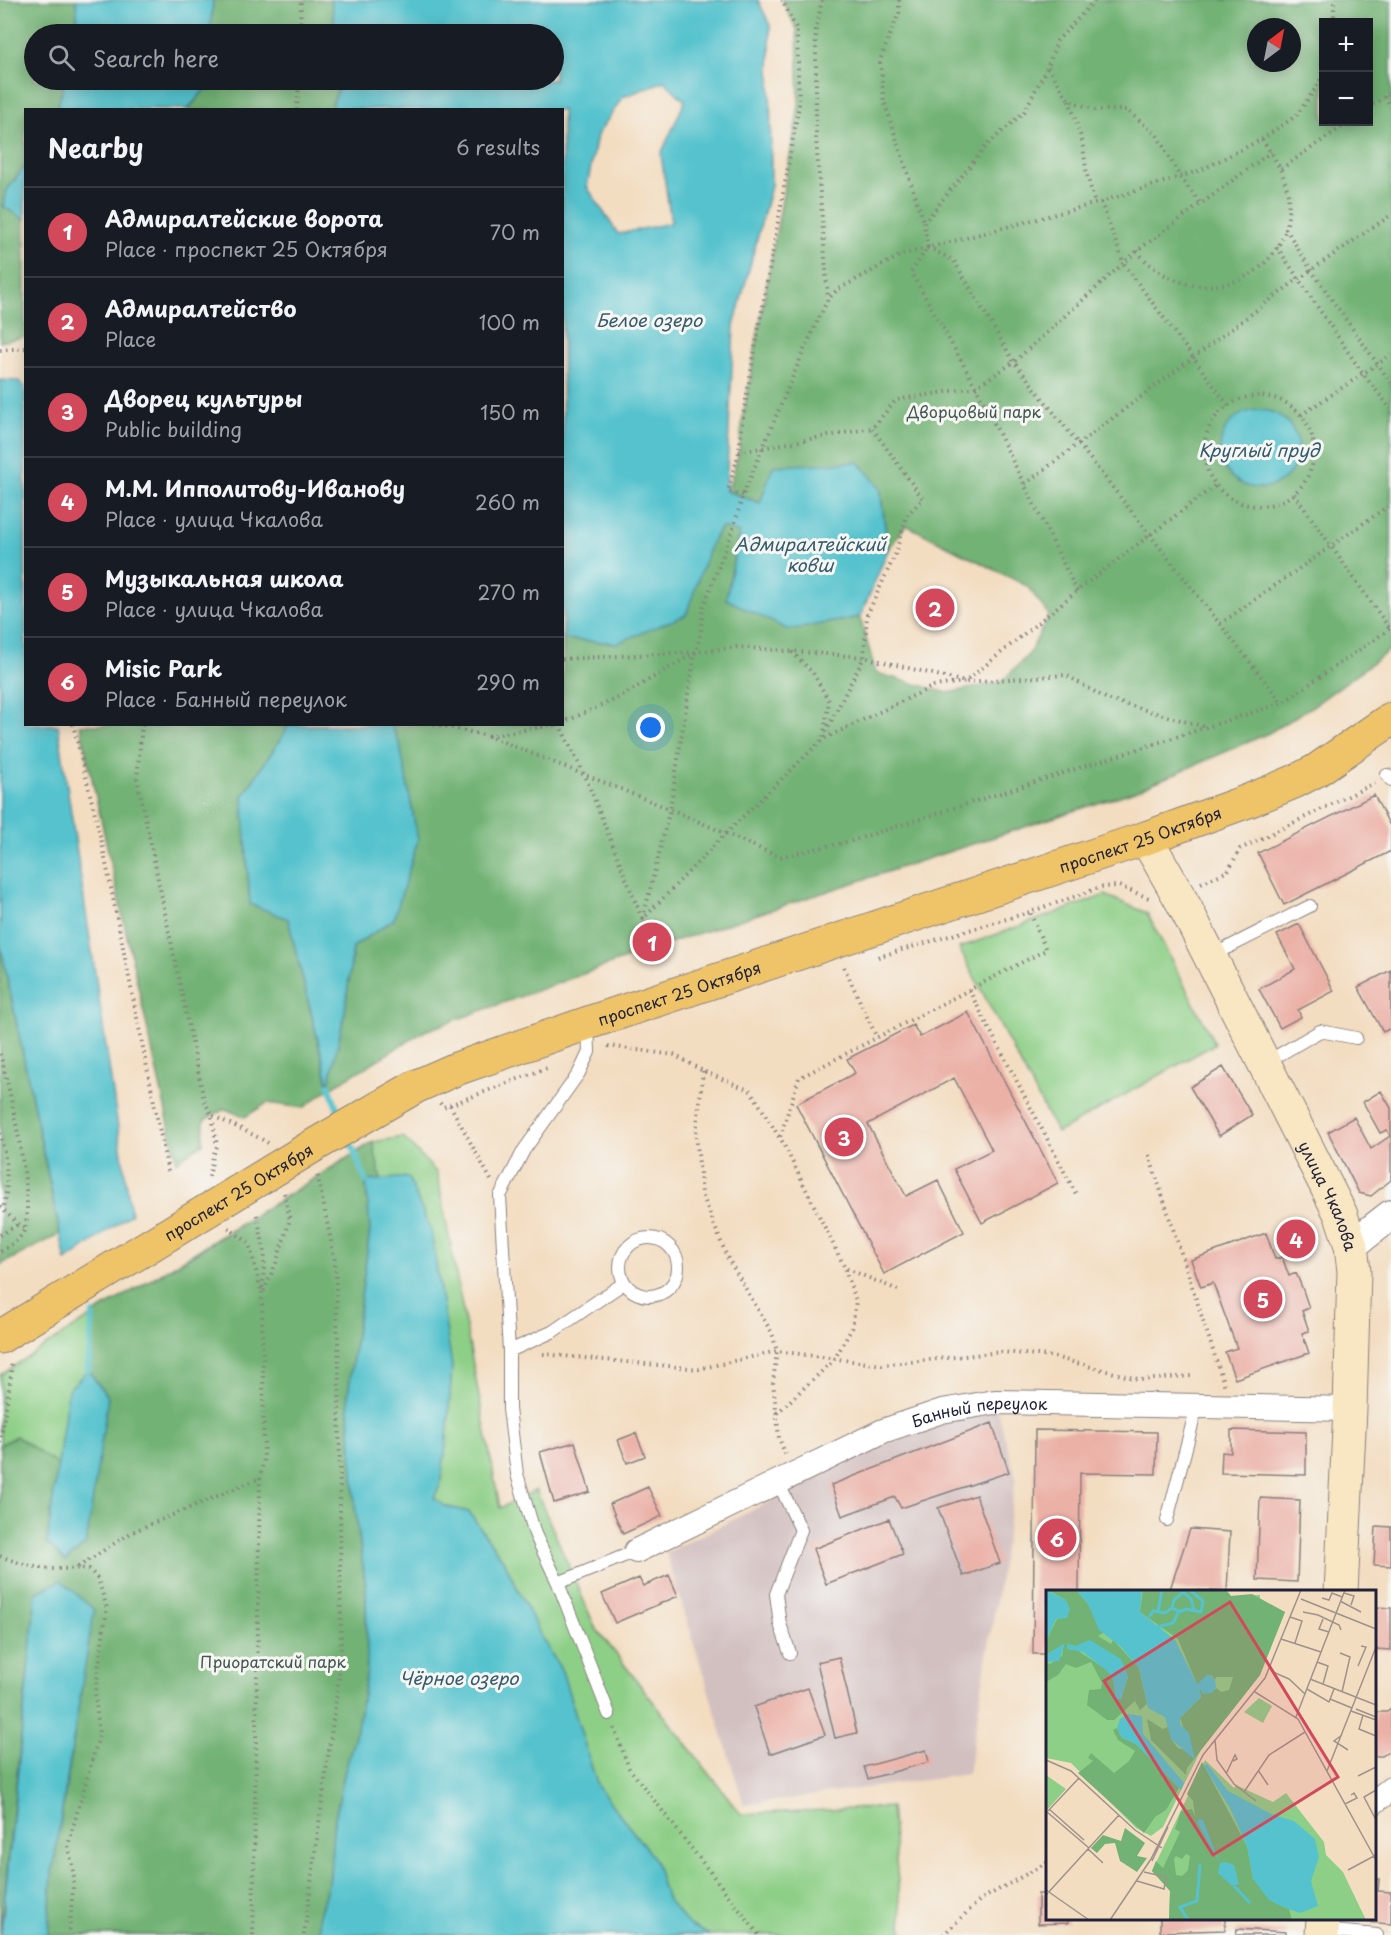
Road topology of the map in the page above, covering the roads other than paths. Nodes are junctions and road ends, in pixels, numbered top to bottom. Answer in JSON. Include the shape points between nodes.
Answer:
{"nodes":[{"id":1,"x":1391,"y":719,"type":"edge"},
{"id":2,"x":1146,"y":838,"type":"junction"},
{"id":3,"x":1310,"y":906,"type":"dead end"},
{"id":4,"x":1210,"y":956,"type":"junction"},
{"id":5,"x":1356,"y":1038,"type":"dead end"},
{"id":6,"x":595,"y":1040,"type":"junction"},
{"id":7,"x":1264,"y":1063,"type":"junction"},
{"id":8,"x":1391,"y":1215,"type":"edge"},
{"id":9,"x":1351,"y":1246,"type":"junction"},
{"id":10,"x":624,"y":1283,"type":"junction"},
{"id":11,"x":5,"y":1349,"type":"edge"},
{"id":12,"x":509,"y":1351,"type":"junction"},
{"id":13,"x":1197,"y":1406,"type":"junction"},
{"id":14,"x":1350,"y":1409,"type":"junction"},
{"id":15,"x":778,"y":1482,"type":"junction"},
{"id":16,"x":1167,"y":1520,"type":"dead end"},
{"id":17,"x":636,"y":1551,"type":"joint"},
{"id":18,"x":558,"y":1583,"type":"junction"},
{"id":19,"x":1341,"y":1590,"type":"edge"},
{"id":20,"x":790,"y":1653,"type":"dead end"},
{"id":21,"x":609,"y":1714,"type":"road end"},
{"id":22,"x":1391,"y":1789,"type":"edge"},
{"id":23,"x":1376,"y":1800,"type":"edge"},
{"id":24,"x":1322,"y":1928,"type":"edge"},
{"id":25,"x":1377,"y":1935,"type":"edge"}],
"edges":[{"from":1,"to":2,"type":"main road","name":"проспект 25 Октября","via":[[1296,781]]},
{"from":2,"to":4,"type":"main road","name":"улица Чкалова"},
{"from":2,"to":6,"type":"main road","name":"проспект 25 Октября"},
{"from":3,"to":4,"type":"lane"},
{"from":4,"to":7,"type":"main road","name":"улица Чкалова"},
{"from":5,"to":7,"type":"lane","via":[[1320,1031]]},
{"from":6,"to":11,"type":"main road","name":"проспект 25 Октября","via":[[456,1069],[424,1094],[75,1291]]},
{"from":6,"to":12,"type":"lane","via":[[579,1072],[524,1150],[500,1196]]},
{"from":7,"to":9,"type":"main road","name":"улица Чкалова","via":[[1341,1215]]},
{"from":8,"to":9,"type":"street"},
{"from":9,"to":14,"type":"main road","name":"улица Чкалова","via":[[1354,1271]]},
{"from":10,"to":10,"type":"lane","via":[[622,1259],[637,1240],[662,1241],[678,1259],[678,1276],[669,1290],[653,1296],[637,1294]]},
{"from":10,"to":12,"type":"lane","via":[[552,1332]]},
{"from":12,"to":18,"type":"lane","via":[[509,1409],[517,1474],[535,1534]]},
{"from":13,"to":14,"type":"street","name":"Банный переулок"},
{"from":13,"to":15,"type":"street","name":"Банный переулок","via":[[995,1402],[963,1407],[883,1431]]},
{"from":13,"to":16,"type":"lane"},
{"from":14,"to":19,"type":"main road","name":"улица Чкалова"},
{"from":15,"to":17,"type":"street","name":"Банный переулок"},
{"from":15,"to":20,"type":"lane","via":[[801,1530],[776,1594],[780,1624]]},
{"from":17,"to":18,"type":"lane"},
{"from":18,"to":21,"type":"lane"},
{"from":22,"to":23,"type":"street"},
{"from":24,"to":25,"type":"lane"}]}
